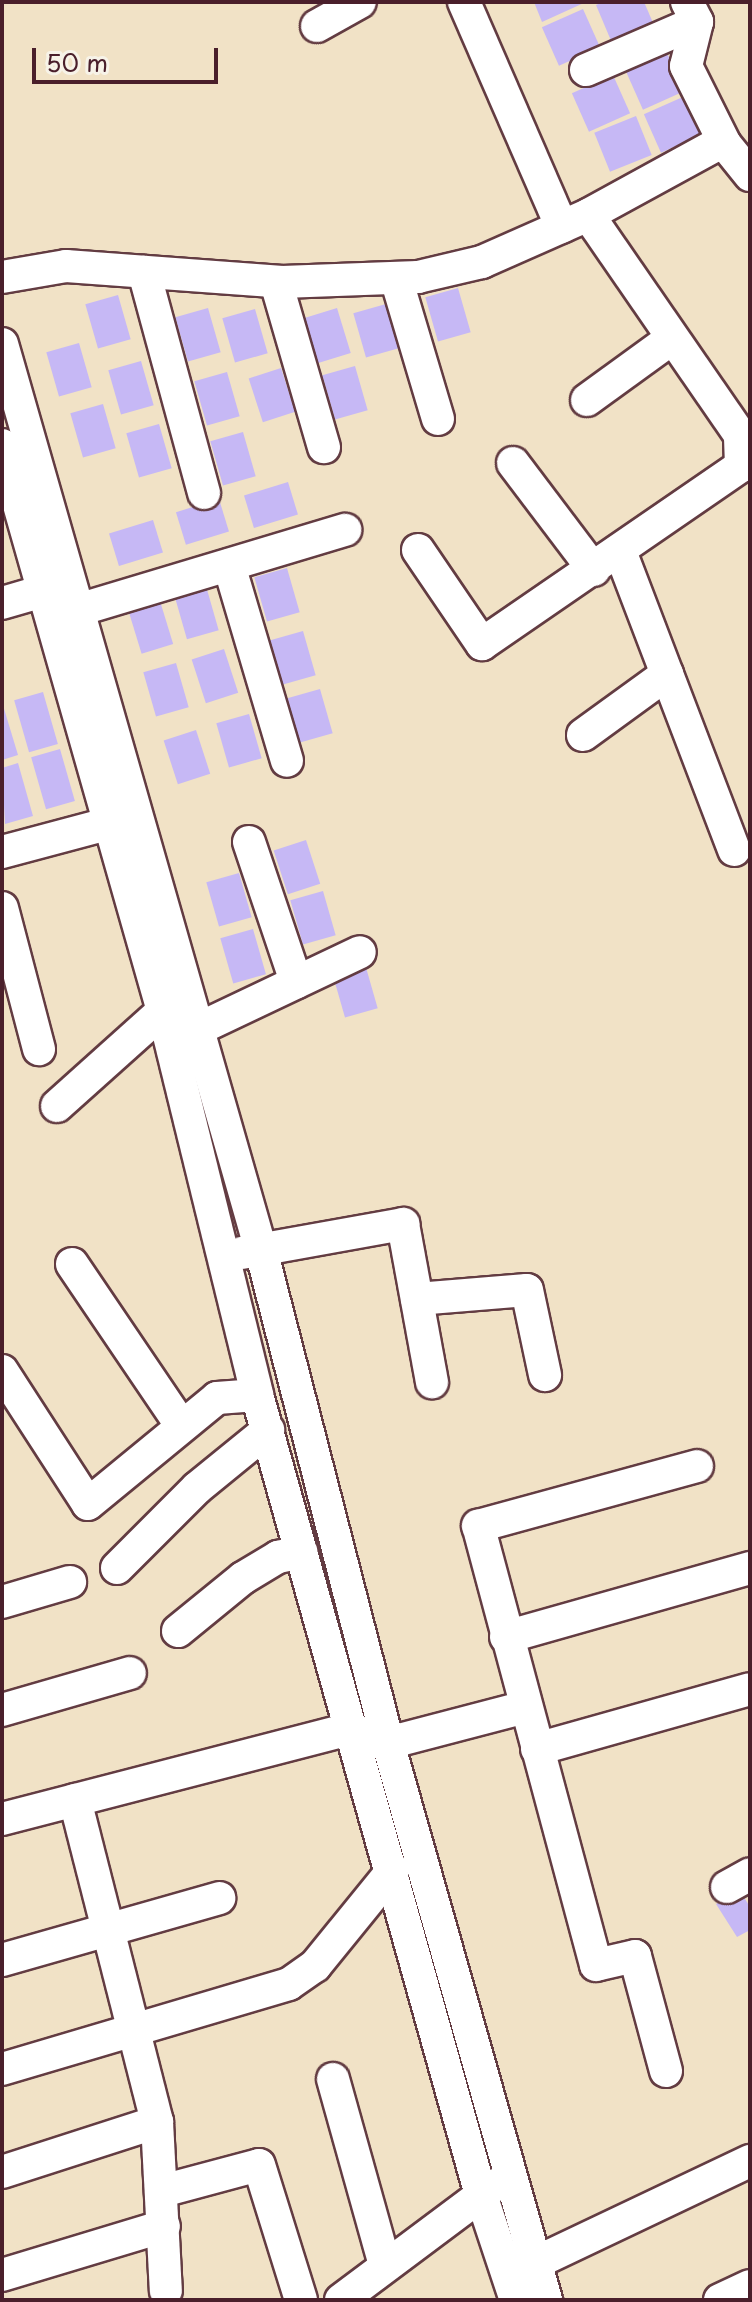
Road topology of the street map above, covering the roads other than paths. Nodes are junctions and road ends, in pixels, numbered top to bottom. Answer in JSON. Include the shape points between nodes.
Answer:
{"nodes":[{"id":1,"x":360,"y":2,"type":"edge"},
{"id":2,"x":464,"y":2,"type":"edge"},
{"id":3,"x":692,"y":12,"type":"edge"},
{"id":4,"x":317,"y":26,"type":"dead end"},
{"id":5,"x":586,"y":70,"type":"dead end"},
{"id":6,"x":725,"y":144,"type":"junction"},
{"id":7,"x":750,"y":175,"type":"edge"},
{"id":8,"x":575,"y":221,"type":"junction"},
{"id":9,"x":144,"y":272,"type":"junction"},
{"id":10,"x":2,"y":277,"type":"edge"},
{"id":11,"x":396,"y":278,"type":"junction"},
{"id":12,"x":276,"y":282,"type":"junction"},
{"id":13,"x":671,"y":339,"type":"junction"},
{"id":14,"x":2,"y":344,"type":"edge"},
{"id":15,"x":587,"y":400,"type":"dead end"},
{"id":16,"x":438,"y":419,"type":"dead end"},
{"id":17,"x":2,"y":445,"type":"edge"},
{"id":18,"x":324,"y":447,"type":"dead end"},
{"id":19,"x":513,"y":463,"type":"dead end"},
{"id":20,"x":746,"y":478,"type":"edge"},
{"id":21,"x":204,"y":493,"type":"dead end"},
{"id":22,"x":345,"y":530,"type":"dead end"},
{"id":23,"x":418,"y":550,"type":"dead end"},
{"id":24,"x":620,"y":551,"type":"junction"},
{"id":25,"x":229,"y":565,"type":"junction"},
{"id":26,"x":594,"y":570,"type":"junction"},
{"id":27,"x":60,"y":600,"type":"junction"},
{"id":28,"x":2,"y":603,"type":"edge"},
{"id":29,"x":667,"y":674,"type":"junction"},
{"id":30,"x":583,"y":735,"type":"dead end"},
{"id":31,"x":287,"y":761,"type":"dead end"},
{"id":32,"x":123,"y":820,"type":"junction"},
{"id":33,"x":249,"y":842,"type":"dead end"},
{"id":34,"x":3,"y":849,"type":"edge"},
{"id":35,"x":734,"y":850,"type":"dead end"},
{"id":36,"x":2,"y":908,"type":"edge"},
{"id":37,"x":360,"y":952,"type":"dead end"},
{"id":38,"x":296,"y":982,"type":"junction"},
{"id":39,"x":163,"y":1011,"type":"junction"},
{"id":40,"x":198,"y":1029,"type":"junction"},
{"id":41,"x":39,"y":1049,"type":"dead end"},
{"id":42,"x":57,"y":1106,"type":"dead end"},
{"id":43,"x":261,"y":1250,"type":"junction"},
{"id":44,"x":225,"y":1257,"type":"junction"},
{"id":45,"x":72,"y":1264,"type":"dead end"},
{"id":46,"x":417,"y":1299,"type":"junction"},
{"id":47,"x":2,"y":1371,"type":"edge"},
{"id":48,"x":545,"y":1375,"type":"dead end"},
{"id":49,"x":432,"y":1382,"type":"dead end"},
{"id":50,"x":257,"y":1395,"type":"junction"},
{"id":51,"x":181,"y":1425,"type":"junction"},
{"id":52,"x":268,"y":1430,"type":"junction"},
{"id":53,"x":697,"y":1466,"type":"dead end"},
{"id":54,"x":301,"y":1552,"type":"junction"},
{"id":55,"x":117,"y":1568,"type":"dead end"},
{"id":56,"x":750,"y":1568,"type":"edge"},
{"id":57,"x":70,"y":1582,"type":"dead end"},
{"id":58,"x":2,"y":1602,"type":"edge"},
{"id":59,"x":178,"y":1631,"type":"dead end"},
{"id":60,"x":506,"y":1637,"type":"junction"},
{"id":61,"x":130,"y":1673,"type":"dead end"},
{"id":62,"x":750,"y":1689,"type":"edge"},
{"id":63,"x":525,"y":1707,"type":"junction"},
{"id":64,"x":2,"y":1710,"type":"edge"},
{"id":65,"x":351,"y":1729,"type":"junction"},
{"id":66,"x":388,"y":1743,"type":"junction"},
{"id":67,"x":537,"y":1749,"type":"junction"},
{"id":68,"x":75,"y":1800,"type":"junction"},
{"id":69,"x":2,"y":1819,"type":"edge"},
{"id":70,"x":393,"y":1870,"type":"junction"},
{"id":71,"x":219,"y":1898,"type":"dead end"},
{"id":72,"x":109,"y":1930,"type":"junction"},
{"id":73,"x":2,"y":1960,"type":"edge"},
{"id":74,"x":136,"y":2027,"type":"junction"},
{"id":75,"x":2,"y":2069,"type":"edge"},
{"id":76,"x":666,"y":2071,"type":"dead end"},
{"id":77,"x":333,"y":2079,"type":"dead end"},
{"id":78,"x":157,"y":2122,"type":"junction"},
{"id":79,"x":750,"y":2161,"type":"edge"},
{"id":80,"x":2,"y":2172,"type":"edge"},
{"id":81,"x":508,"y":2176,"type":"junction"},
{"id":82,"x":162,"y":2191,"type":"junction"},
{"id":83,"x":481,"y":2195,"type":"junction"},
{"id":84,"x":164,"y":2226,"type":"junction"},
{"id":85,"x":535,"y":2263,"type":"junction"},
{"id":86,"x":385,"y":2265,"type":"junction"},
{"id":87,"x":2,"y":2275,"type":"edge"},
{"id":88,"x":750,"y":2286,"type":"edge"},
{"id":89,"x":166,"y":2291,"type":"dead end"},
{"id":90,"x":301,"y":2300,"type":"edge"},
{"id":91,"x":341,"y":2300,"type":"edge"},
{"id":92,"x":516,"y":2300,"type":"edge"},
{"id":93,"x":546,"y":2300,"type":"edge"},
{"id":94,"x":720,"y":2300,"type":"edge"}],
"edges":[{"from":1,"to":4,"type":"street"},
{"from":2,"to":8,"type":"street"},
{"from":3,"to":5,"type":"street"},
{"from":3,"to":6,"type":"street","via":[[686,66]]},
{"from":6,"to":7,"type":"street"},
{"from":6,"to":8,"type":"street"},
{"from":8,"to":11,"type":"street","via":[[482,262]]},
{"from":8,"to":13,"type":"street"},
{"from":9,"to":10,"type":"street","via":[[66,266]]},
{"from":9,"to":12,"type":"street"},
{"from":9,"to":21,"type":"street"},
{"from":11,"to":12,"type":"street"},
{"from":11,"to":16,"type":"street"},
{"from":12,"to":18,"type":"street"},
{"from":13,"to":15,"type":"street"},
{"from":13,"to":20,"type":"street","via":[[740,435]]},
{"from":14,"to":27,"type":"street"},
{"from":17,"to":27,"type":"street"},
{"from":19,"to":26,"type":"street"},
{"from":20,"to":24,"type":"street"},
{"from":22,"to":25,"type":"street"},
{"from":23,"to":26,"type":"street","via":[[482,644]]},
{"from":24,"to":26,"type":"street"},
{"from":24,"to":29,"type":"street"},
{"from":25,"to":27,"type":"street"},
{"from":25,"to":31,"type":"street"},
{"from":27,"to":28,"type":"street"},
{"from":27,"to":32,"type":"street"},
{"from":29,"to":30,"type":"street"},
{"from":29,"to":35,"type":"street"},
{"from":32,"to":34,"type":"street"},
{"from":32,"to":39,"type":"street"},
{"from":32,"to":40,"type":"street"},
{"from":33,"to":38,"type":"street"},
{"from":36,"to":41,"type":"street"},
{"from":37,"to":38,"type":"street"},
{"from":38,"to":40,"type":"street"},
{"from":39,"to":42,"type":"street"},
{"from":39,"to":44,"type":"street"},
{"from":40,"to":43,"type":"street"},
{"from":43,"to":44,"type":"street"},
{"from":43,"to":46,"type":"street","via":[[401,1223]]},
{"from":43,"to":66,"type":"street"},
{"from":44,"to":50,"type":"street"},
{"from":45,"to":51,"type":"street"},
{"from":46,"to":48,"type":"street","via":[[527,1290]]},
{"from":46,"to":49,"type":"street"},
{"from":47,"to":51,"type":"street","via":[[85,1504]]},
{"from":50,"to":51,"type":"street","via":[[225,1395]]},
{"from":50,"to":52,"type":"street"},
{"from":52,"to":54,"type":"street"},
{"from":52,"to":55,"type":"street","via":[[197,1488]]},
{"from":53,"to":60,"type":"street","via":[[478,1526]]},
{"from":54,"to":59,"type":"street","via":[[278,1557],[243,1578]]},
{"from":54,"to":65,"type":"street"},
{"from":56,"to":60,"type":"street"},
{"from":57,"to":58,"type":"street"},
{"from":60,"to":63,"type":"street"},
{"from":61,"to":64,"type":"street"},
{"from":62,"to":67,"type":"street"},
{"from":63,"to":66,"type":"street"},
{"from":63,"to":67,"type":"street"},
{"from":65,"to":66,"type":"street"},
{"from":65,"to":68,"type":"street"},
{"from":65,"to":70,"type":"street"},
{"from":66,"to":81,"type":"street"},
{"from":67,"to":76,"type":"street","via":[[596,1965],[635,1956]]},
{"from":68,"to":69,"type":"street"},
{"from":68,"to":72,"type":"street"},
{"from":70,"to":74,"type":"street","via":[[299,1979]]},
{"from":70,"to":83,"type":"street"},
{"from":71,"to":72,"type":"street"},
{"from":72,"to":73,"type":"street"},
{"from":72,"to":74,"type":"street"},
{"from":74,"to":75,"type":"street"},
{"from":74,"to":78,"type":"street"},
{"from":77,"to":86,"type":"street"},
{"from":78,"to":80,"type":"street"},
{"from":78,"to":82,"type":"street"},
{"from":79,"to":85,"type":"street"},
{"from":81,"to":83,"type":"street"},
{"from":81,"to":85,"type":"street"},
{"from":82,"to":84,"type":"street"},
{"from":82,"to":90,"type":"street","via":[[259,2165]]},
{"from":83,"to":86,"type":"street"},
{"from":83,"to":92,"type":"street"},
{"from":84,"to":87,"type":"street"},
{"from":84,"to":89,"type":"street"},
{"from":85,"to":93,"type":"street"},
{"from":86,"to":91,"type":"street"},
{"from":88,"to":94,"type":"street"}]}
